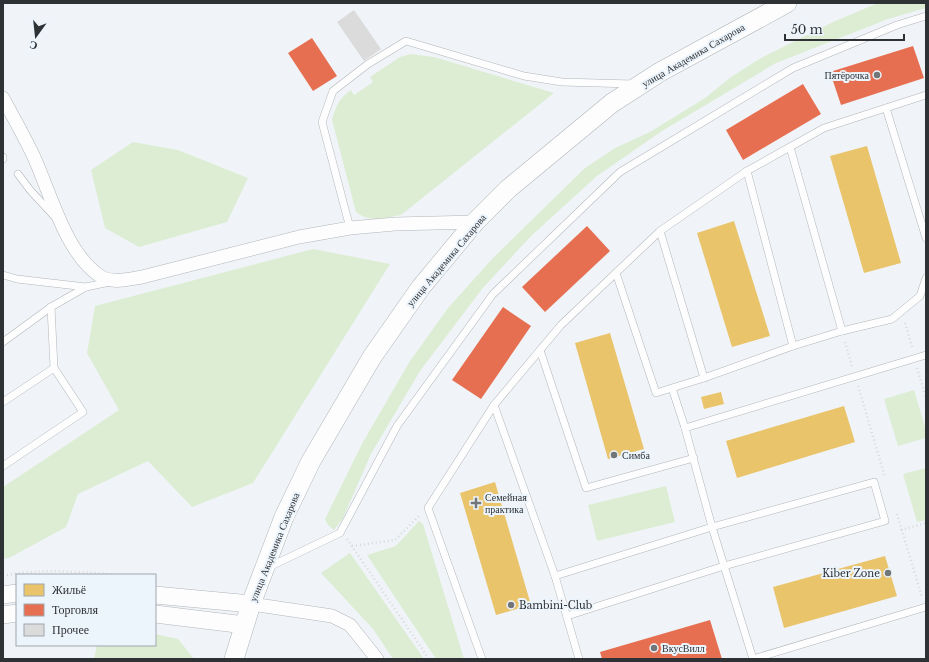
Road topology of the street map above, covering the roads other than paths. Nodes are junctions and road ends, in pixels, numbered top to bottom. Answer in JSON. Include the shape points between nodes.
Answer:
{"nodes":[{"id":1,"x":787,"y":3,"type":"edge"},
{"id":2,"x":926,"y":16,"type":"edge"},
{"id":3,"x":642,"y":84,"type":"junction"},
{"id":4,"x":926,"y":95,"type":"edge"},
{"id":5,"x":3,"y":98,"type":"edge"},
{"id":6,"x":886,"y":108,"type":"junction"},
{"id":7,"x":790,"y":147,"type":"junction"},
{"id":8,"x":747,"y":171,"type":"junction"},
{"id":9,"x":18,"y":174,"type":"dead end"},
{"id":10,"x":60,"y":222,"type":"junction"},
{"id":11,"x":475,"y":222,"type":"junction"},
{"id":12,"x":350,"y":228,"type":"junction"},
{"id":13,"x":660,"y":231,"type":"junction"},
{"id":14,"x":926,"y":238,"type":"edge"},
{"id":15,"x":616,"y":273,"type":"junction"},
{"id":16,"x":3,"y":275,"type":"edge"},
{"id":17,"x":926,"y":278,"type":"edge"},
{"id":18,"x":118,"y":281,"type":"junction"},
{"id":19,"x":86,"y":287,"type":"junction"},
{"id":20,"x":51,"y":307,"type":"junction"},
{"id":21,"x":842,"y":331,"type":"junction"},
{"id":22,"x":3,"y":342,"type":"edge"},
{"id":23,"x":793,"y":346,"type":"junction"},
{"id":24,"x":540,"y":350,"type":"junction"},
{"id":25,"x":926,"y":355,"type":"edge"},
{"id":26,"x":54,"y":368,"type":"junction"},
{"id":27,"x":704,"y":378,"type":"junction"},
{"id":28,"x":672,"y":388,"type":"junction"},
{"id":29,"x":3,"y":402,"type":"edge"},
{"id":30,"x":494,"y":405,"type":"junction"},
{"id":31,"x":685,"y":428,"type":"junction"},
{"id":32,"x":694,"y":458,"type":"junction"},
{"id":33,"x":3,"y":466,"type":"edge"},
{"id":34,"x":712,"y":527,"type":"junction"},
{"id":35,"x":724,"y":566,"type":"junction"},
{"id":36,"x":264,"y":569,"type":"junction"},
{"id":37,"x":555,"y":576,"type":"junction"},
{"id":38,"x":16,"y":593,"type":"edge"},
{"id":39,"x":3,"y":595,"type":"edge"},
{"id":40,"x":156,"y":595,"type":"edge"},
{"id":41,"x":251,"y":604,"type":"junction"},
{"id":42,"x":925,"y":607,"type":"edge"},
{"id":43,"x":16,"y":613,"type":"edge"},
{"id":44,"x":156,"y":614,"type":"edge"},
{"id":45,"x":3,"y":615,"type":"edge"},
{"id":46,"x":566,"y":616,"type":"junction"},
{"id":47,"x":245,"y":625,"type":"junction"},
{"id":48,"x":234,"y":659,"type":"edge"},
{"id":49,"x":377,"y":659,"type":"edge"},
{"id":50,"x":482,"y":659,"type":"edge"},
{"id":51,"x":579,"y":659,"type":"edge"}],
"edges":[{"from":1,"to":3,"type":"main road","name":"улица Академика Сахарова"},
{"from":2,"to":36,"type":"lane","via":[[897,25],[792,68],[620,172],[493,294],[397,426],[340,533]]},
{"from":3,"to":11,"type":"main road","name":"улица Академика Сахарова","via":[[612,103],[541,161]]},
{"from":3,"to":12,"type":"lane","via":[[562,82],[524,76],[406,41],[368,64],[333,91],[322,122]]},
{"from":4,"to":6,"type":"lane"},
{"from":5,"to":10,"type":"street","via":[[33,155]]},
{"from":6,"to":7,"type":"lane","via":[[824,128]]},
{"from":6,"to":14,"type":"lane"},
{"from":7,"to":8,"type":"lane"},
{"from":7,"to":21,"type":"lane"},
{"from":8,"to":13,"type":"lane"},
{"from":8,"to":23,"type":"lane"},
{"from":9,"to":10,"type":"lane"},
{"from":10,"to":18,"type":"street","via":[[83,260],[101,276]]},
{"from":11,"to":12,"type":"street"},
{"from":11,"to":36,"type":"main road","name":"улица Академика Сахарова","via":[[421,287],[372,358],[311,461],[284,517]]},
{"from":12,"to":18,"type":"street","via":[[299,237]]},
{"from":13,"to":15,"type":"lane"},
{"from":13,"to":27,"type":"lane"},
{"from":15,"to":24,"type":"lane","via":[[561,325]]},
{"from":15,"to":28,"type":"lane","via":[[656,393]]},
{"from":16,"to":19,"type":"lane","via":[[30,281]]},
{"from":17,"to":21,"type":"lane","via":[[920,296],[892,319]]},
{"from":18,"to":19,"type":"lane"},
{"from":19,"to":20,"type":"lane"},
{"from":20,"to":22,"type":"lane"},
{"from":20,"to":26,"type":"lane"},
{"from":21,"to":23,"type":"lane"},
{"from":23,"to":27,"type":"lane"},
{"from":24,"to":30,"type":"lane"},
{"from":24,"to":32,"type":"lane","via":[[586,488]]},
{"from":25,"to":31,"type":"lane"},
{"from":26,"to":29,"type":"lane"},
{"from":26,"to":33,"type":"lane","via":[[83,412]]},
{"from":27,"to":28,"type":"lane"},
{"from":28,"to":31,"type":"lane"},
{"from":30,"to":37,"type":"lane"},
{"from":30,"to":50,"type":"lane","via":[[428,508]]},
{"from":31,"to":32,"type":"lane"},
{"from":32,"to":34,"type":"lane"},
{"from":34,"to":35,"type":"lane"},
{"from":34,"to":35,"type":"lane","via":[[874,482],[885,521]]},
{"from":34,"to":37,"type":"lane"},
{"from":35,"to":42,"type":"lane","via":[[752,659]]},
{"from":35,"to":46,"type":"lane"},
{"from":36,"to":41,"type":"main road","name":"улица Академика Сахарова"},
{"from":37,"to":46,"type":"lane"},
{"from":38,"to":39,"type":"street"},
{"from":40,"to":41,"type":"street"},
{"from":41,"to":47,"type":"main road","name":"улица Академика Сахарова"},
{"from":41,"to":49,"type":"street","via":[[332,616],[350,624]]},
{"from":43,"to":45,"type":"street"},
{"from":44,"to":47,"type":"street"},
{"from":46,"to":51,"type":"lane"},
{"from":47,"to":48,"type":"main road","name":"улица Академика Сахарова"}]}
